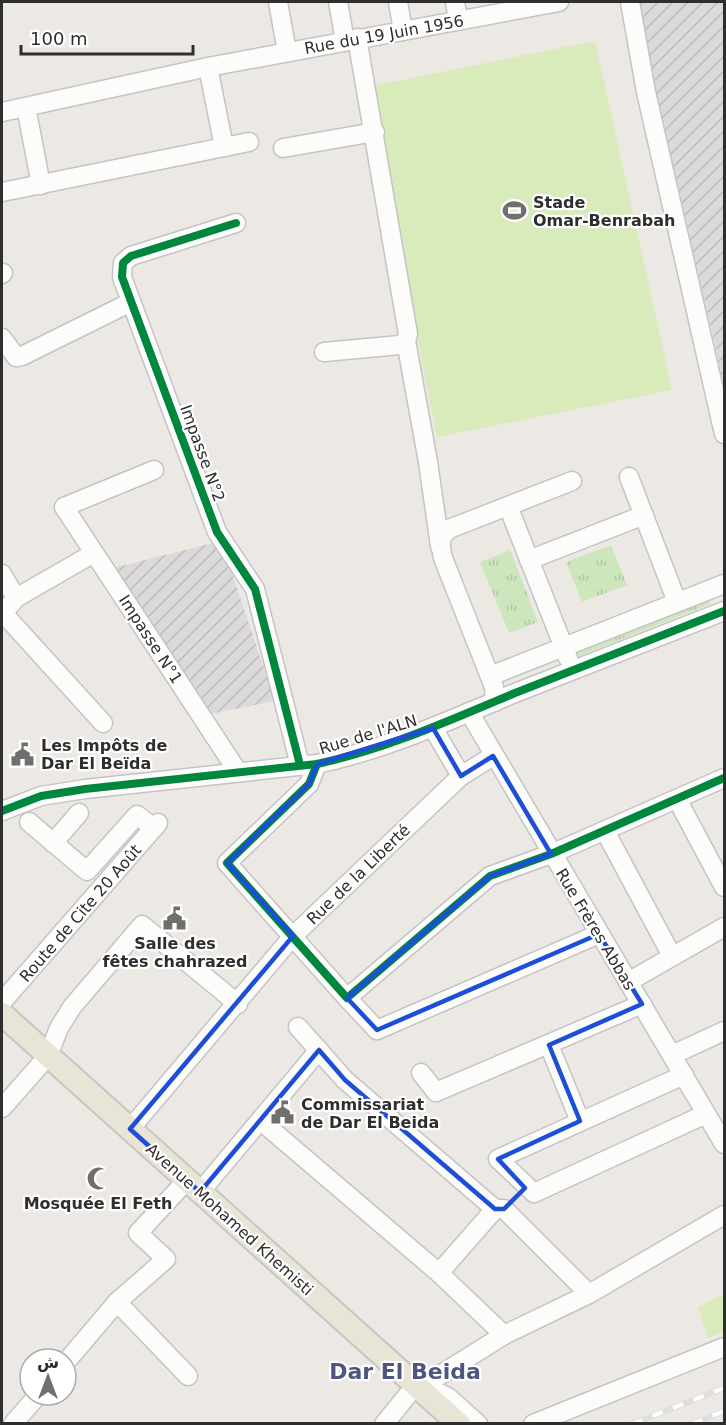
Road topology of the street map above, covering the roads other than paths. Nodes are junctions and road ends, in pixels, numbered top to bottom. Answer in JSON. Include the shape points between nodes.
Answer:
{"nodes":[{"id":1,"x":278,"y":2,"type":"edge"},
{"id":2,"x":338,"y":2,"type":"edge"},
{"id":3,"x":398,"y":2,"type":"edge"},
{"id":4,"x":454,"y":2,"type":"edge"},
{"id":5,"x":559,"y":2,"type":"edge"},
{"id":6,"x":630,"y":2,"type":"edge"},
{"id":7,"x":514,"y":6,"type":"edge"},
{"id":8,"x":458,"y":21,"type":"junction"},
{"id":9,"x":403,"y":31,"type":"junction"},
{"id":10,"x":351,"y":40,"type":"junction"},
{"id":11,"x":287,"y":52,"type":"junction"},
{"id":12,"x":208,"y":67,"type":"junction"},
{"id":13,"x":26,"y":107,"type":"junction"},
{"id":14,"x":2,"y":112,"type":"edge"},
{"id":15,"x":375,"y":132,"type":"junction"},
{"id":16,"x":249,"y":142,"type":"dead end"},
{"id":17,"x":224,"y":147,"type":"junction"},
{"id":18,"x":283,"y":148,"type":"dead end"},
{"id":19,"x":41,"y":185,"type":"junction"},
{"id":20,"x":2,"y":192,"type":"edge"},
{"id":21,"x":236,"y":223,"type":"dead end"},
{"id":22,"x":131,"y":302,"type":"junction"},
{"id":23,"x":2,"y":338,"type":"edge"},
{"id":24,"x":406,"y":341,"type":"junction"},
{"id":25,"x":324,"y":352,"type":"dead end"},
{"id":26,"x":724,"y":434,"type":"edge"},
{"id":27,"x":154,"y":470,"type":"dead end"},
{"id":28,"x":629,"y":477,"type":"dead end"},
{"id":29,"x":572,"y":481,"type":"dead end"},
{"id":30,"x":508,"y":506,"type":"junction"},
{"id":31,"x":644,"y":514,"type":"junction"},
{"id":32,"x":440,"y":546,"type":"junction"},
{"id":33,"x":94,"y":553,"type":"junction"},
{"id":34,"x":530,"y":561,"type":"junction"},
{"id":35,"x":2,"y":574,"type":"edge"},
{"id":36,"x":724,"y":584,"type":"edge"},
{"id":37,"x":16,"y":598,"type":"junction"},
{"id":38,"x":677,"y":602,"type":"junction"},
{"id":39,"x":724,"y":611,"type":"edge"},
{"id":40,"x":563,"y":647,"type":"junction"},
{"id":41,"x":572,"y":670,"type":"junction"},
{"id":42,"x":490,"y":676,"type":"junction"},
{"id":43,"x":495,"y":702,"type":"junction"},
{"id":44,"x":469,"y":712,"type":"junction"},
{"id":45,"x":103,"y":723,"type":"dead end"},
{"id":46,"x":433,"y":728,"type":"junction"},
{"id":47,"x":494,"y":756,"type":"junction"},
{"id":48,"x":309,"y":764,"type":"junction"},
{"id":49,"x":238,"y":772,"type":"junction"},
{"id":50,"x":461,"y":776,"type":"junction"},
{"id":51,"x":724,"y":778,"type":"edge"},
{"id":52,"x":677,"y":799,"type":"junction"},
{"id":53,"x":2,"y":811,"type":"edge"},
{"id":54,"x":79,"y":813,"type":"dead end"},
{"id":55,"x":29,"y":822,"type":"dead end"},
{"id":56,"x":605,"y":831,"type":"junction"},
{"id":57,"x":53,"y":843,"type":"junction"},
{"id":58,"x":551,"y":854,"type":"junction"},
{"id":59,"x":87,"y":871,"type":"junction"},
{"id":60,"x":105,"y":885,"type":"junction"},
{"id":61,"x":724,"y":887,"type":"edge"},
{"id":62,"x":724,"y":927,"type":"edge"},
{"id":63,"x":599,"y":934,"type":"junction"},
{"id":64,"x":293,"y":936,"type":"junction"},
{"id":65,"x":672,"y":956,"type":"junction"},
{"id":66,"x":628,"y":982,"type":"junction"},
{"id":67,"x":347,"y":998,"type":"junction"},
{"id":68,"x":2,"y":1002,"type":"edge"},
{"id":69,"x":238,"y":1004,"type":"junction"},
{"id":70,"x":642,"y":1004,"type":"junction"},
{"id":71,"x":2,"y":1014,"type":"edge"},
{"id":72,"x":298,"y":1027,"type":"dead end"},
{"id":73,"x":724,"y":1031,"type":"edge"},
{"id":74,"x":549,"y":1045,"type":"junction"},
{"id":75,"x":319,"y":1050,"type":"junction"},
{"id":76,"x":672,"y":1055,"type":"junction"},
{"id":77,"x":48,"y":1056,"type":"junction"},
{"id":78,"x":422,"y":1073,"type":"dead end"},
{"id":79,"x":684,"y":1075,"type":"junction"},
{"id":80,"x":2,"y":1108,"type":"edge"},
{"id":81,"x":713,"y":1115,"type":"edge"},
{"id":82,"x":261,"y":1121,"type":"junction"},
{"id":83,"x":580,"y":1121,"type":"junction"},
{"id":84,"x":130,"y":1129,"type":"junction"},
{"id":85,"x":724,"y":1144,"type":"edge"},
{"id":86,"x":194,"y":1186,"type":"junction"},
{"id":87,"x":525,"y":1188,"type":"junction"},
{"id":88,"x":500,"y":1209,"type":"junction"},
{"id":89,"x":724,"y":1215,"type":"edge"},
{"id":90,"x":439,"y":1273,"type":"junction"},
{"id":91,"x":589,"y":1294,"type":"junction"},
{"id":92,"x":117,"y":1302,"type":"junction"},
{"id":93,"x":504,"y":1335,"type":"junction"},
{"id":94,"x":724,"y":1347,"type":"edge"},
{"id":95,"x":78,"y":1348,"type":"edge"},
{"id":96,"x":188,"y":1376,"type":"dead end"},
{"id":97,"x":413,"y":1384,"type":"junction"},
{"id":98,"x":28,"y":1407,"type":"edge"},
{"id":99,"x":13,"y":1424,"type":"edge"},
{"id":100,"x":384,"y":1424,"type":"edge"},
{"id":101,"x":445,"y":1424,"type":"edge"},
{"id":102,"x":459,"y":1424,"type":"edge"},
{"id":103,"x":477,"y":1424,"type":"edge"},
{"id":104,"x":533,"y":1424,"type":"edge"}],
"edges":[{"from":1,"to":11,"type":"street"},
{"from":2,"to":10,"type":"street"},
{"from":3,"to":9,"type":"street"},
{"from":4,"to":8,"type":"street"},
{"from":5,"to":7,"type":"street","name":"Rue du 19 Juin 1956"},
{"from":6,"to":26,"type":"street","via":[[646,92]]},
{"from":7,"to":8,"type":"street","name":"Rue du 19 Juin 1956"},
{"from":8,"to":9,"type":"street","name":"Rue du 19 Juin 1956"},
{"from":9,"to":10,"type":"street","name":"Rue du 19 Juin 1956"},
{"from":10,"to":11,"type":"street","name":"Rue du 19 Juin 1956"},
{"from":10,"to":15,"type":"street"},
{"from":11,"to":12,"type":"street","name":"Rue du 19 Juin 1956"},
{"from":12,"to":13,"type":"street","name":"Rue du 19 Juin 1956"},
{"from":12,"to":17,"type":"street"},
{"from":13,"to":14,"type":"street","name":"Rue du 19 Juin 1956"},
{"from":13,"to":19,"type":"street"},
{"from":15,"to":18,"type":"street"},
{"from":15,"to":24,"type":"street","via":[[408,334]]},
{"from":16,"to":17,"type":"street"},
{"from":17,"to":19,"type":"street"},
{"from":19,"to":20,"type":"street"},
{"from":21,"to":22,"type":"street","name":"Impasse N°2","via":[[131,256],[123,263],[122,278]]},
{"from":22,"to":23,"type":"street","via":[[22,356],[12,354]]},
{"from":22,"to":48,"type":"street","name":"Impasse N°2","via":[[217,531],[255,589]]},
{"from":24,"to":25,"type":"street","via":[[400,345]]},
{"from":24,"to":32,"type":"street"},
{"from":27,"to":33,"type":"street","name":"Impasse N°1","via":[[64,507]]},
{"from":28,"to":31,"type":"street"},
{"from":29,"to":30,"type":"street"},
{"from":30,"to":32,"type":"street","via":[[449,529],[442,535]]},
{"from":30,"to":34,"type":"street"},
{"from":31,"to":34,"type":"street"},
{"from":31,"to":38,"type":"street"},
{"from":32,"to":42,"type":"street"},
{"from":33,"to":37,"type":"street"},
{"from":33,"to":49,"type":"street","name":"Impasse N°1"},
{"from":34,"to":40,"type":"street"},
{"from":35,"to":37,"type":"street"},
{"from":36,"to":38,"type":"street"},
{"from":37,"to":45,"type":"street","via":[[3,613]]},
{"from":38,"to":40,"type":"street"},
{"from":39,"to":41,"type":"street","name":"Rue de l'ALN"},
{"from":40,"to":41,"type":"street"},
{"from":40,"to":42,"type":"street"},
{"from":41,"to":43,"type":"street","name":"Rue de l'ALN"},
{"from":42,"to":43,"type":"street"},
{"from":43,"to":44,"type":"street","name":"Rue de l'ALN"},
{"from":44,"to":46,"type":"street","name":"Rue de l'ALN"},
{"from":44,"to":47,"type":"street","name":"Rue Frères Abbas"},
{"from":46,"to":48,"type":"street","name":"Rue de l'ALN","via":[[352,756]]},
{"from":46,"to":50,"type":"street"},
{"from":47,"to":50,"type":"street","name":"Rue de la Liberté"},
{"from":47,"to":58,"type":"street","name":"Rue Frères Abbas"},
{"from":48,"to":49,"type":"street","name":"Rue de l'ALN"},
{"from":48,"to":64,"type":"street","via":[[309,784],[227,863]]},
{"from":49,"to":53,"type":"street","name":"Rue de l'ALN","via":[[41,796]]},
{"from":50,"to":64,"type":"street","name":"Rue de la Liberté"},
{"from":51,"to":52,"type":"street"},
{"from":52,"to":56,"type":"street"},
{"from":52,"to":61,"type":"street"},
{"from":54,"to":57,"type":"street"},
{"from":55,"to":57,"type":"street"},
{"from":56,"to":58,"type":"street"},
{"from":56,"to":65,"type":"street"},
{"from":57,"to":59,"type":"street"},
{"from":58,"to":63,"type":"street","name":"Rue Frères Abbas"},
{"from":58,"to":67,"type":"street","via":[[490,876]]},
{"from":59,"to":60,"type":"street"},
{"from":59,"to":60,"type":"street","name":"Route de Cite 20 Août","via":[[137,815],[156,825]]},
{"from":60,"to":68,"type":"street","name":"Route de Cite 20 Août"},
{"from":62,"to":65,"type":"street"},
{"from":63,"to":66,"type":"street","name":"Rue Frères Abbas"},
{"from":63,"to":67,"type":"street","via":[[377,1030]]},
{"from":64,"to":67,"type":"street"},
{"from":64,"to":69,"type":"street","name":"Rue de la Liberté"},
{"from":65,"to":66,"type":"street"},
{"from":66,"to":70,"type":"street","name":"Rue Frères Abbas"},
{"from":69,"to":77,"type":"street","via":[[142,925],[72,1007]]},
{"from":69,"to":84,"type":"street","name":"Rue de la Liberté"},
{"from":70,"to":74,"type":"street"},
{"from":70,"to":76,"type":"street","name":"Rue Frères Abbas"},
{"from":71,"to":77,"type":"main road","name":"Avenue Mohamed Khemisti"},
{"from":72,"to":75,"type":"street"},
{"from":73,"to":76,"type":"street"},
{"from":74,"to":78,"type":"street","via":[[436,1092]]},
{"from":74,"to":83,"type":"street"},
{"from":75,"to":82,"type":"street"},
{"from":75,"to":88,"type":"street","via":[[345,1080]]},
{"from":76,"to":79,"type":"street","name":"Rue Frères Abbas"},
{"from":77,"to":80,"type":"street"},
{"from":77,"to":84,"type":"main road","name":"Avenue Mohamed Khemisti"},
{"from":79,"to":81,"type":"street","name":"Rue Frères Abbas"},
{"from":79,"to":83,"type":"street"},
{"from":81,"to":85,"type":"street","name":"Rue Frères Abbas"},
{"from":81,"to":87,"type":"street","via":[[534,1193]]},
{"from":82,"to":86,"type":"street"},
{"from":82,"to":90,"type":"street"},
{"from":83,"to":87,"type":"street","via":[[498,1159]]},
{"from":84,"to":86,"type":"main road","name":"Avenue Mohamed Khemisti"},
{"from":86,"to":92,"type":"street","via":[[138,1233],[166,1259]]},
{"from":86,"to":97,"type":"main road","name":"Avenue Mohamed Khemisti"},
{"from":87,"to":88,"type":"street"},
{"from":88,"to":90,"type":"street"},
{"from":88,"to":91,"type":"street"},
{"from":89,"to":91,"type":"street"},
{"from":90,"to":93,"type":"street"},
{"from":91,"to":93,"type":"street"},
{"from":92,"to":95,"type":"street"},
{"from":92,"to":96,"type":"street"},
{"from":93,"to":97,"type":"street"},
{"from":94,"to":104,"type":"street"},
{"from":97,"to":100,"type":"street"},
{"from":97,"to":101,"type":"street"},
{"from":97,"to":102,"type":"main road","name":"Avenue Mohamed Khemisti"},
{"from":97,"to":103,"type":"street","via":[[448,1396]]},
{"from":98,"to":99,"type":"street"}]}
